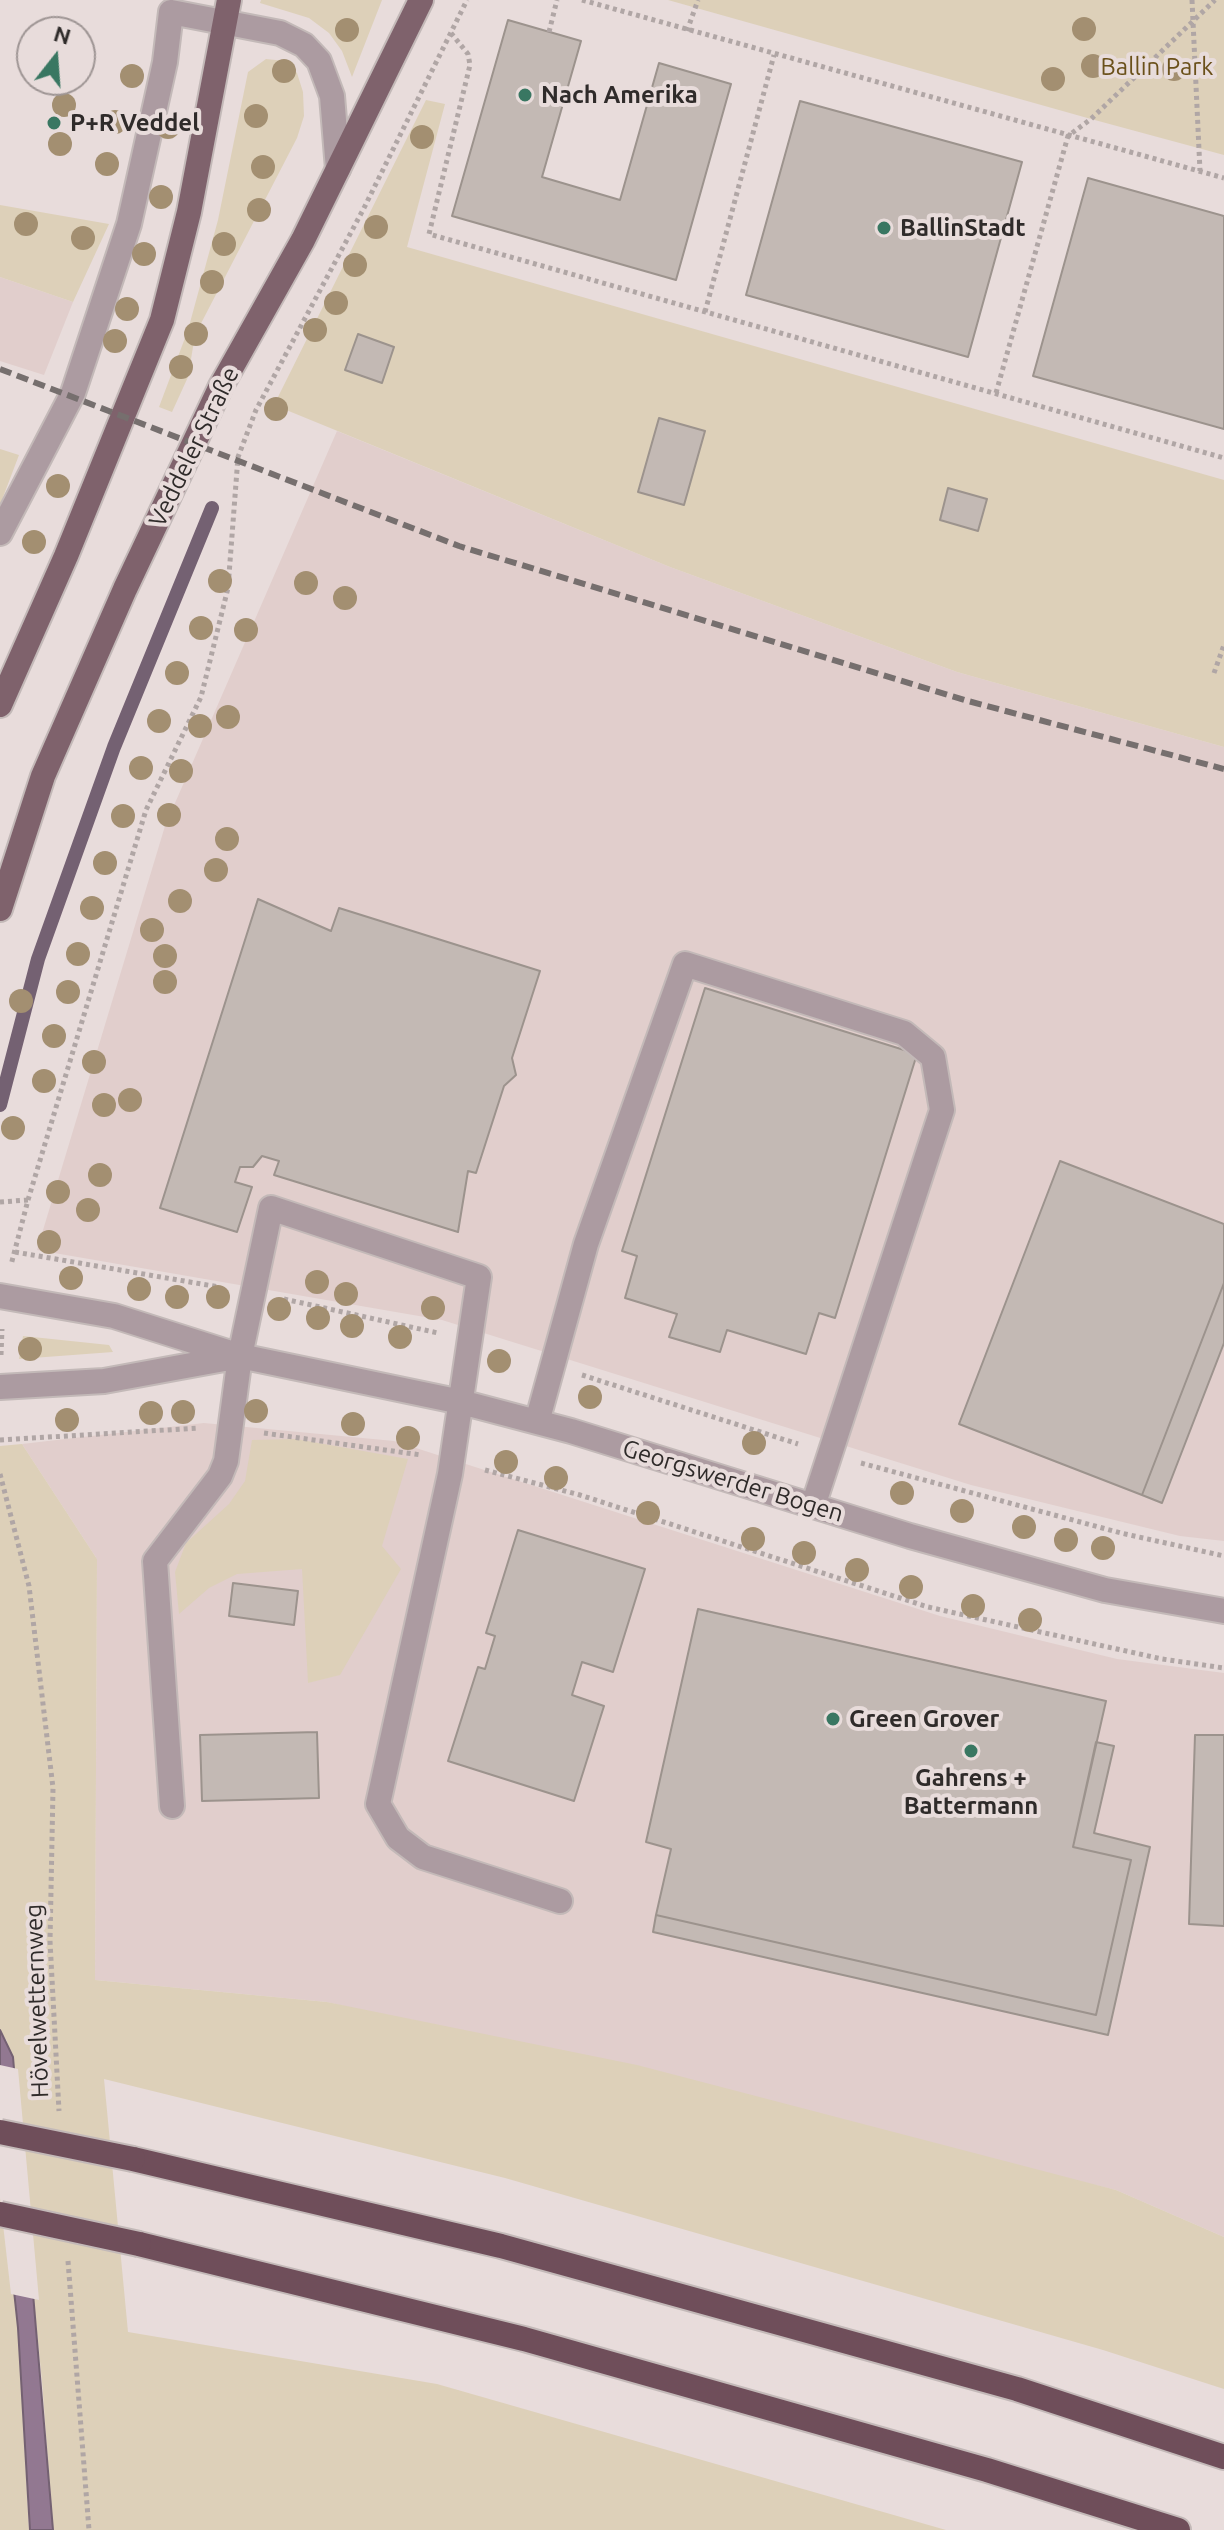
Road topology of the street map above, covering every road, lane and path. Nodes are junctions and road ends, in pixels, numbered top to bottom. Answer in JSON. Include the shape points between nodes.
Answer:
{"nodes":[{"id":1,"x":421,"y":0,"type":"edge"},
{"id":2,"x":467,"y":0,"type":"edge"},
{"id":3,"x":557,"y":0,"type":"edge"},
{"id":4,"x":582,"y":0,"type":"edge"},
{"id":5,"x":698,"y":0,"type":"edge"},
{"id":6,"x":1192,"y":0,"type":"edge"},
{"id":7,"x":1215,"y":0,"type":"edge"},
{"id":8,"x":228,"y":11,"type":"edge"},
{"id":9,"x":1193,"y":21,"type":"junction"},
{"id":10,"x":687,"y":31,"type":"junction"},
{"id":11,"x":549,"y":32,"type":"dead end"},
{"id":12,"x":451,"y":33,"type":"junction"},
{"id":13,"x":774,"y":55,"type":"junction"},
{"id":14,"x":1068,"y":136,"type":"junction"},
{"id":15,"x":338,"y":169,"type":"junction"},
{"id":16,"x":1200,"y":171,"type":"junction"},
{"id":17,"x":1224,"y":178,"type":"edge"},
{"id":18,"x":705,"y":312,"type":"junction"},
{"id":19,"x":996,"y":393,"type":"junction"},
{"id":20,"x":1224,"y":458,"type":"edge"},
{"id":21,"x":0,"y":533,"type":"edge"},
{"id":22,"x":1224,"y":645,"type":"edge"},
{"id":23,"x":1214,"y":673,"type":"dead end"},
{"id":24,"x":0,"y":705,"type":"edge"},
{"id":25,"x":0,"y":909,"type":"edge"},
{"id":26,"x":28,"y":1200,"type":"junction"},
{"id":27,"x":0,"y":1202,"type":"edge"},
{"id":28,"x":15,"y":1252,"type":"junction"},
{"id":29,"x":9,"y":1272,"type":"dead end"},
{"id":30,"x":253,"y":1293,"type":"junction"},
{"id":31,"x":0,"y":1296,"type":"edge"},
{"id":32,"x":2,"y":1328,"type":"dead end"},
{"id":33,"x":470,"y":1341,"type":"junction"},
{"id":34,"x":240,"y":1356,"type":"junction"},
{"id":35,"x":1,"y":1363,"type":"edge"},
{"id":36,"x":552,"y":1366,"type":"junction"},
{"id":37,"x":0,"y":1387,"type":"edge"},
{"id":38,"x":461,"y":1402,"type":"junction"},
{"id":39,"x":537,"y":1422,"type":"junction"},
{"id":40,"x":229,"y":1431,"type":"junction"},
{"id":41,"x":0,"y":1440,"type":"edge"},
{"id":42,"x":831,"y":1455,"type":"junction"},
{"id":43,"x":452,"y":1461,"type":"junction"},
{"id":44,"x":0,"y":1474,"type":"edge"},
{"id":45,"x":813,"y":1506,"type":"junction"},
{"id":46,"x":1224,"y":1556,"type":"edge"},
{"id":47,"x":1224,"y":1611,"type":"edge"},
{"id":48,"x":1224,"y":1668,"type":"edge"},
{"id":49,"x":172,"y":1806,"type":"dead end"},
{"id":50,"x":560,"y":1901,"type":"dead end"},
{"id":51,"x":59,"y":2115,"type":"dead end"},
{"id":52,"x":0,"y":2132,"type":"edge"},
{"id":53,"x":0,"y":2214,"type":"edge"},
{"id":54,"x":68,"y":2258,"type":"dead end"},
{"id":55,"x":1224,"y":2457,"type":"edge"},
{"id":56,"x":89,"y":2530,"type":"edge"},
{"id":57,"x":1178,"y":2530,"type":"edge"}],
"edges":[{"from":1,"to":15,"type":"main road","name":"Veddeler Straße"},
{"from":2,"to":12,"type":"path"},
{"from":3,"to":11,"type":"path"},
{"from":4,"to":10,"type":"path"},
{"from":5,"to":10,"type":"path"},
{"from":6,"to":9,"type":"path"},
{"from":7,"to":9,"type":"path"},
{"from":8,"to":15,"type":"street","via":[[304,45],[319,61],[332,96]]},
{"from":8,"to":21,"type":"street","via":[[171,12],[129,224],[73,393]]},
{"from":8,"to":24,"type":"main road","via":[[162,320]]},
{"from":9,"to":14,"type":"path"},
{"from":9,"to":16,"type":"path"},
{"from":10,"to":13,"type":"path"},
{"from":12,"to":18,"type":"path","via":[[470,65],[429,234]]},
{"from":12,"to":26,"type":"path","via":[[256,410],[238,457],[228,588],[201,697],[146,810]]},
{"from":13,"to":14,"type":"path"},
{"from":13,"to":18,"type":"path"},
{"from":14,"to":16,"type":"path"},
{"from":14,"to":19,"type":"path"},
{"from":15,"to":25,"type":"main road","name":"Veddeler Straße","via":[[221,386],[77,694],[43,776]]},
{"from":16,"to":17,"type":"path"},
{"from":18,"to":19,"type":"path"},
{"from":19,"to":20,"type":"path"},
{"from":22,"to":23,"type":"path"},
{"from":26,"to":27,"type":"path"},
{"from":26,"to":28,"type":"path"},
{"from":28,"to":29,"type":"path"},
{"from":28,"to":30,"type":"path"},
{"from":30,"to":33,"type":"path"},
{"from":30,"to":33,"type":"street","via":[[271,1208],[479,1277]]},
{"from":30,"to":34,"type":"street"},
{"from":31,"to":34,"type":"street","name":"Georgswerder Bogen","via":[[114,1316]]},
{"from":32,"to":35,"type":"path"},
{"from":33,"to":38,"type":"street"},
{"from":34,"to":37,"type":"street","name":"Georgswerder Bogen","via":[[104,1381]]},
{"from":34,"to":38,"type":"street","name":"Georgswerder Bogen"},
{"from":34,"to":40,"type":"street"},
{"from":36,"to":39,"type":"street"},
{"from":36,"to":42,"type":"path"},
{"from":36,"to":42,"type":"street","via":[[586,1244],[685,964],[904,1033],[933,1057],[942,1110]]},
{"from":38,"to":39,"type":"street","name":"Georgswerder Bogen"},
{"from":38,"to":43,"type":"street"},
{"from":39,"to":45,"type":"street","name":"Georgswerder Bogen"},
{"from":40,"to":41,"type":"path","via":[[191,1428]]},
{"from":40,"to":43,"type":"path","via":[[362,1444]]},
{"from":40,"to":49,"type":"street","via":[[220,1476],[155,1561]]},
{"from":42,"to":45,"type":"street"},
{"from":42,"to":46,"type":"path"},
{"from":43,"to":48,"type":"path","via":[[580,1495],[928,1607]]},
{"from":43,"to":50,"type":"street","via":[[378,1804],[398,1838],[423,1857]]},
{"from":44,"to":51,"type":"path","name":"Hövelwetternweg","via":[[29,1586],[53,1788],[50,1941]]},
{"from":45,"to":47,"type":"street","name":"Georgswerder Bogen","via":[[1105,1590]]},
{"from":52,"to":55,"type":"highway","bridge":true,"via":[[501,2246],[1017,2389]]},
{"from":53,"to":57,"type":"highway","bridge":true,"via":[[401,2306],[972,2466]]},
{"from":54,"to":56,"type":"path"}]}
